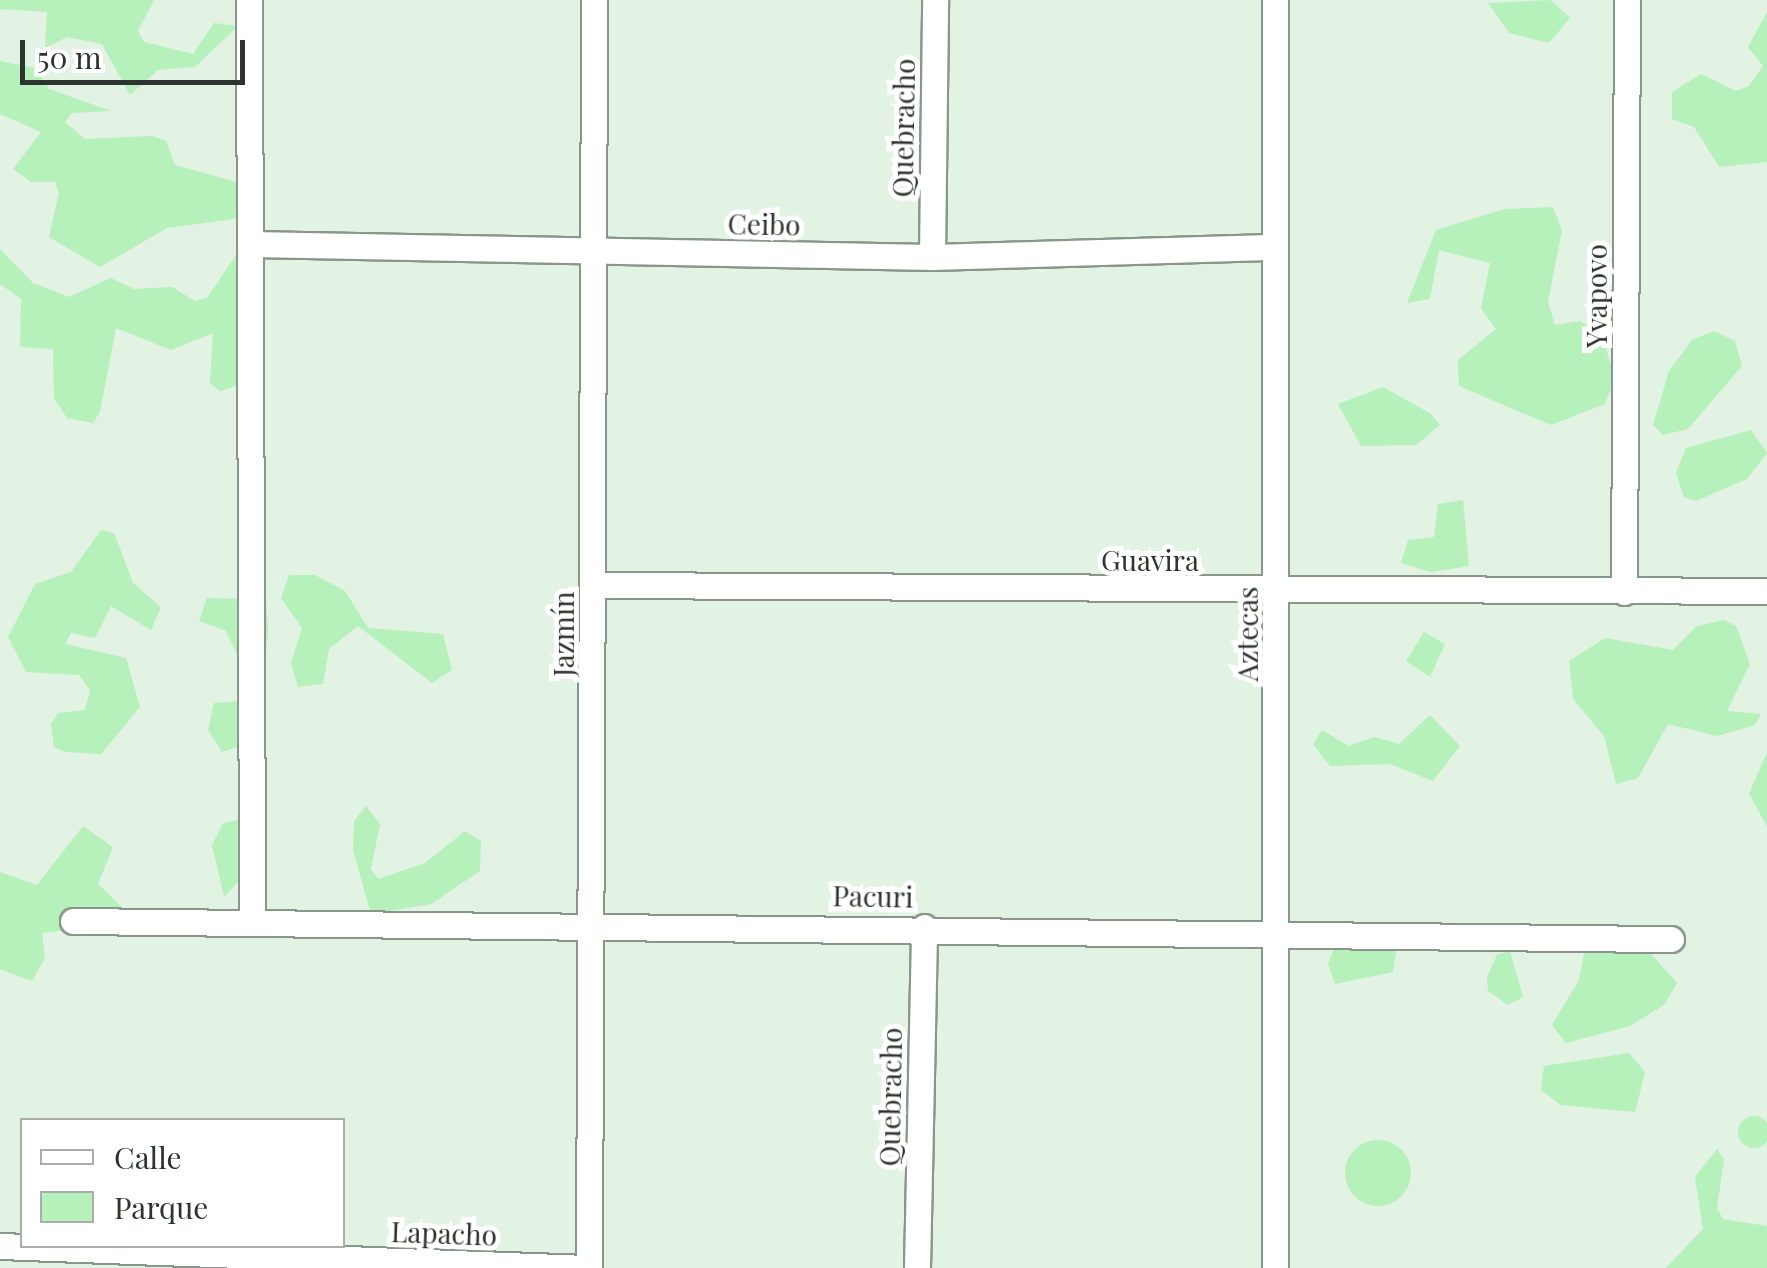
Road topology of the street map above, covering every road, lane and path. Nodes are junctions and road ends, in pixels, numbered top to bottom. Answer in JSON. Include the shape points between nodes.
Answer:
{"nodes":[{"id":1,"x":249,"y":0,"type":"edge"},
{"id":2,"x":594,"y":0,"type":"edge"},
{"id":3,"x":934,"y":0,"type":"edge"},
{"id":4,"x":1275,"y":0,"type":"edge"},
{"id":5,"x":1627,"y":0,"type":"edge"},
{"id":6,"x":252,"y":244,"type":"junction"},
{"id":7,"x":1274,"y":247,"type":"junction"},
{"id":8,"x":593,"y":250,"type":"junction"},
{"id":9,"x":932,"y":257,"type":"junction"},
{"id":10,"x":593,"y":586,"type":"junction"},
{"id":11,"x":1276,"y":590,"type":"junction"},
{"id":12,"x":1767,"y":591,"type":"edge"},
{"id":13,"x":1624,"y":592,"type":"junction"},
{"id":14,"x":73,"y":920,"type":"dead end"},
{"id":15,"x":590,"y":921,"type":"junction"},
{"id":16,"x":252,"y":923,"type":"junction"},
{"id":17,"x":924,"y":927,"type":"junction"},
{"id":18,"x":1279,"y":936,"type":"junction"},
{"id":19,"x":1670,"y":939,"type":"dead end"},
{"id":20,"x":53,"y":1248,"type":"edge"},
{"id":21,"x":587,"y":1268,"type":"edge"},
{"id":22,"x":917,"y":1268,"type":"edge"},
{"id":23,"x":1275,"y":1268,"type":"edge"}],
"edges":[{"from":1,"to":6,"type":"street"},
{"from":2,"to":8,"type":"street","name":"Jazmín"},
{"from":3,"to":9,"type":"street","name":"Quebracho"},
{"from":4,"to":7,"type":"street","name":"Aztecas"},
{"from":5,"to":13,"type":"street","name":"Yvapovo"},
{"from":6,"to":8,"type":"street","name":"Ceibo"},
{"from":6,"to":16,"type":"street"},
{"from":7,"to":9,"type":"street","name":"Ceibo"},
{"from":7,"to":11,"type":"street","name":"Aztecas"},
{"from":8,"to":9,"type":"street","name":"Ceibo"},
{"from":8,"to":10,"type":"street","name":"Jazmín"},
{"from":10,"to":11,"type":"street","name":"Guavira"},
{"from":10,"to":15,"type":"street","name":"Jazmín"},
{"from":11,"to":13,"type":"street","name":"Guavira"},
{"from":11,"to":18,"type":"street","name":"Aztecas"},
{"from":12,"to":13,"type":"street","name":"Guavira"},
{"from":14,"to":16,"type":"street","name":"Pacuri"},
{"from":15,"to":16,"type":"street","name":"Pacuri"},
{"from":15,"to":17,"type":"street","name":"Pacuri"},
{"from":15,"to":21,"type":"street","name":"Jazmín"},
{"from":17,"to":18,"type":"street","name":"Pacuri"},
{"from":17,"to":22,"type":"street","name":"Quebracho"},
{"from":18,"to":19,"type":"street","name":"Pacuri"},
{"from":18,"to":23,"type":"street","name":"Aztecas"},
{"from":20,"to":21,"type":"street","name":"Lapacho"}]}
